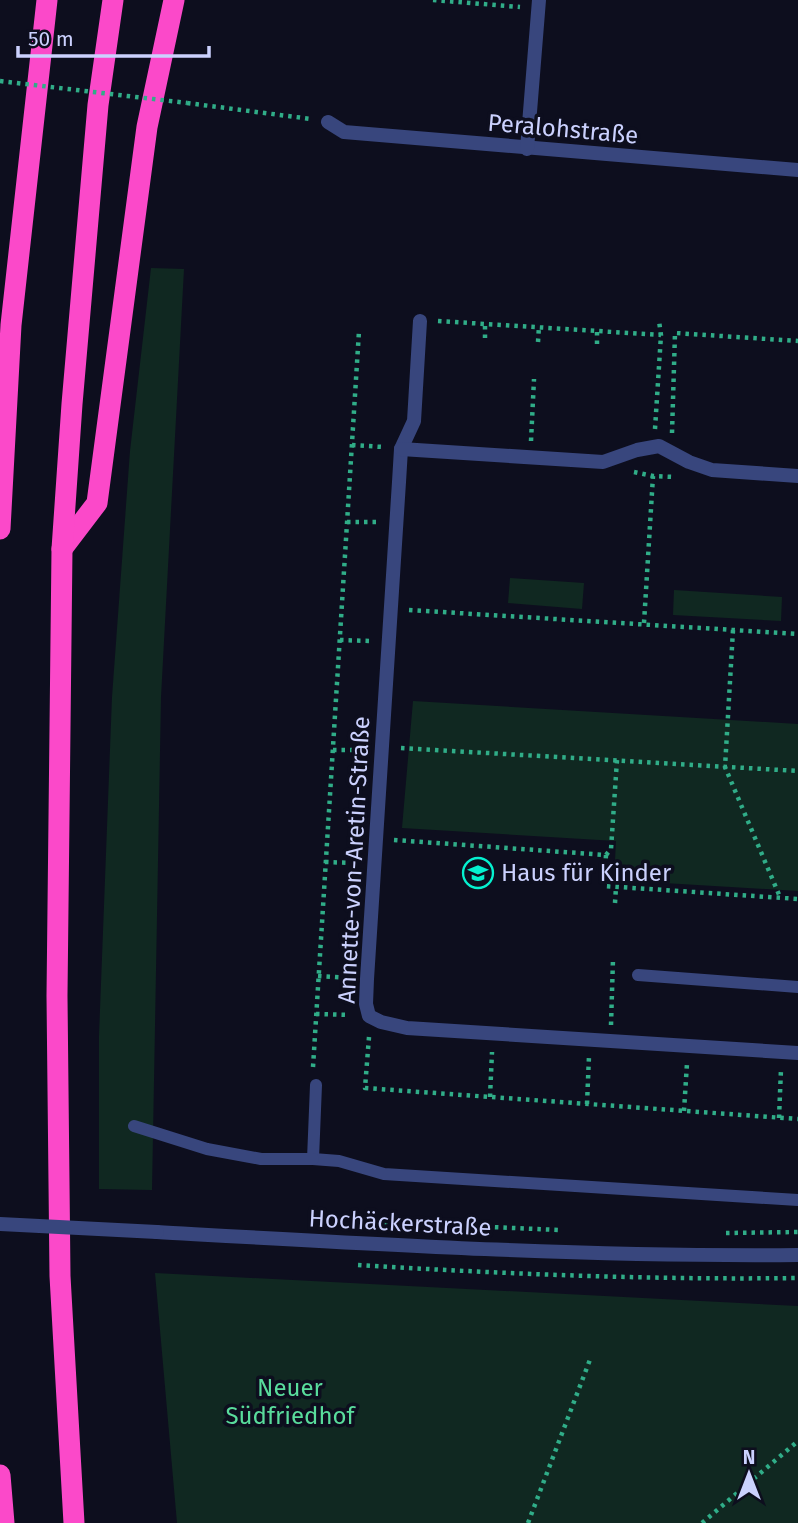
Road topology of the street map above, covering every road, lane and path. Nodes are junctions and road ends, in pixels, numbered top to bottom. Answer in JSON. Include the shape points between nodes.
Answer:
{"nodes":[{"id":1,"x":47,"y":0,"type":"edge"},
{"id":2,"x":113,"y":0,"type":"edge"},
{"id":3,"x":174,"y":0,"type":"edge"},
{"id":4,"x":433,"y":0,"type":"edge"},
{"id":5,"x":538,"y":4,"type":"edge"},
{"id":6,"x":0,"y":81,"type":"edge"},
{"id":7,"x":328,"y":121,"type":"joint"},
{"id":8,"x":527,"y":149,"type":"junction"},
{"id":9,"x":798,"y":170,"type":"edge"},
{"id":10,"x":420,"y":321,"type":"joint"},
{"id":11,"x":659,"y":321,"type":"dead end"},
{"id":12,"x":485,"y":323,"type":"junction"},
{"id":13,"x":539,"y":326,"type":"junction"},
{"id":14,"x":597,"y":330,"type":"junction"},
{"id":15,"x":359,"y":331,"type":"dead end"},
{"id":16,"x":661,"y":335,"type":"junction"},
{"id":17,"x":485,"y":338,"type":"dead end"},
{"id":18,"x":798,"y":341,"type":"edge"},
{"id":19,"x":538,"y":342,"type":"dead end"},
{"id":20,"x":597,"y":344,"type":"dead end"},
{"id":21,"x":534,"y":379,"type":"dead end"},
{"id":22,"x":352,"y":445,"type":"junction"},
{"id":23,"x":401,"y":449,"type":"junction"},
{"id":24,"x":665,"y":449,"type":"junction"},
{"id":25,"x":531,"y":458,"type":"junction"},
{"id":26,"x":603,"y":462,"type":"junction"},
{"id":27,"x":712,"y":470,"type":"junction"},
{"id":28,"x":653,"y":476,"type":"junction"},
{"id":29,"x":798,"y":476,"type":"edge"},
{"id":30,"x":347,"y":522,"type":"junction"},
{"id":31,"x":396,"y":522,"type":"junction"},
{"id":32,"x":0,"y":529,"type":"edge"},
{"id":33,"x":62,"y":549,"type":"junction"},
{"id":34,"x":391,"y":609,"type":"junction"},
{"id":35,"x":644,"y":623,"type":"junction"},
{"id":36,"x":733,"y":630,"type":"junction"},
{"id":37,"x":798,"y":634,"type":"edge"},
{"id":38,"x":340,"y":640,"type":"junction"},
{"id":39,"x":388,"y":641,"type":"junction"},
{"id":40,"x":413,"y":748,"type":"dead end"},
{"id":41,"x":332,"y":750,"type":"junction"},
{"id":42,"x":382,"y":750,"type":"junction"},
{"id":43,"x":617,"y":760,"type":"junction"},
{"id":44,"x":725,"y":766,"type":"junction"},
{"id":45,"x":798,"y":771,"type":"edge"},
{"id":46,"x":376,"y":839,"type":"junction"},
{"id":47,"x":606,"y":855,"type":"junction"},
{"id":48,"x":326,"y":862,"type":"junction"},
{"id":49,"x":374,"y":865,"type":"junction"},
{"id":50,"x":616,"y":887,"type":"junction"},
{"id":51,"x":780,"y":897,"type":"junction"},
{"id":52,"x":798,"y":899,"type":"edge"},
{"id":53,"x":615,"y":903,"type":"dead end"},
{"id":54,"x":613,"y":959,"type":"dead end"},
{"id":55,"x":639,"y":975,"type":"dead end"},
{"id":56,"x":318,"y":976,"type":"junction"},
{"id":57,"x":367,"y":979,"type":"junction"},
{"id":58,"x":798,"y":986,"type":"edge"},
{"id":59,"x":316,"y":1014,"type":"junction"},
{"id":60,"x":369,"y":1016,"type":"junction"},
{"id":61,"x":589,"y":1040,"type":"junction"},
{"id":62,"x":610,"y":1041,"type":"junction"},
{"id":63,"x":688,"y":1046,"type":"junction"},
{"id":64,"x":782,"y":1052,"type":"junction"},
{"id":65,"x":798,"y":1053,"type":"edge"},
{"id":66,"x":316,"y":1085,"type":"joint"},
{"id":67,"x":587,"y":1104,"type":"junction"},
{"id":68,"x":684,"y":1111,"type":"junction"},
{"id":69,"x":779,"y":1118,"type":"junction"},
{"id":70,"x":798,"y":1119,"type":"edge"},
{"id":71,"x":134,"y":1126,"type":"dead end"},
{"id":72,"x":313,"y":1159,"type":"junction"},
{"id":73,"x":798,"y":1200,"type":"edge"},
{"id":74,"x":0,"y":1224,"type":"edge"},
{"id":75,"x":798,"y":1255,"type":"edge"},
{"id":76,"x":592,"y":1357,"type":"dead end"},
{"id":77,"x":798,"y":1441,"type":"edge"},
{"id":78,"x":0,"y":1475,"type":"edge"},
{"id":79,"x":4,"y":1523,"type":"edge"},
{"id":80,"x":74,"y":1523,"type":"edge"},
{"id":81,"x":528,"y":1523,"type":"edge"},
{"id":82,"x":702,"y":1523,"type":"edge"}],
"edges":[{"from":1,"to":32,"type":"highway","via":[[11,325]]},
{"from":2,"to":33,"type":"highway","via":[[98,105]]},
{"from":3,"to":33,"type":"highway","via":[[147,127],[97,503]]},
{"from":4,"to":5,"type":"path"},
{"from":5,"to":8,"type":"street"},
{"from":6,"to":7,"type":"path","bridge":true},
{"from":7,"to":8,"type":"street","name":"Peralohstraße","via":[[344,132]]},
{"from":8,"to":9,"type":"street","name":"Peralohstraße"},
{"from":10,"to":12,"type":"path"},
{"from":10,"to":23,"type":"street","name":"Annette-von-Aretin-Straße","via":[[414,421]]},
{"from":11,"to":16,"type":"path"},
{"from":12,"to":13,"type":"path"},
{"from":12,"to":17,"type":"path"},
{"from":13,"to":14,"type":"path"},
{"from":13,"to":19,"type":"path"},
{"from":14,"to":16,"type":"path"},
{"from":14,"to":20,"type":"path"},
{"from":15,"to":22,"type":"path"},
{"from":16,"to":24,"type":"path","via":[[654,439]]},
{"from":18,"to":24,"type":"path","via":[[675,333]]},
{"from":21,"to":25,"type":"path"},
{"from":22,"to":23,"type":"path"},
{"from":22,"to":30,"type":"path"},
{"from":23,"to":25,"type":"street"},
{"from":23,"to":31,"type":"street","name":"Annette-von-Aretin-Straße"},
{"from":24,"to":26,"type":"street","via":[[637,450]]},
{"from":24,"to":27,"type":"street"},
{"from":25,"to":26,"type":"street"},
{"from":26,"to":28,"type":"path"},
{"from":27,"to":28,"type":"path"},
{"from":27,"to":29,"type":"street"},
{"from":28,"to":35,"type":"path"},
{"from":30,"to":31,"type":"path"},
{"from":30,"to":38,"type":"path"},
{"from":31,"to":34,"type":"street","name":"Annette-von-Aretin-Straße"},
{"from":33,"to":80,"type":"highway","via":[[58,1143],[60,1276]]},
{"from":34,"to":35,"type":"path"},
{"from":34,"to":39,"type":"street","name":"Annette-von-Aretin-Straße"},
{"from":35,"to":36,"type":"path"},
{"from":36,"to":37,"type":"path"},
{"from":36,"to":44,"type":"path"},
{"from":38,"to":39,"type":"path"},
{"from":38,"to":41,"type":"path"},
{"from":39,"to":42,"type":"street","name":"Annette-von-Aretin-Straße"},
{"from":40,"to":43,"type":"path"},
{"from":41,"to":42,"type":"path"},
{"from":41,"to":48,"type":"path"},
{"from":42,"to":46,"type":"street","name":"Annette-von-Aretin-Straße"},
{"from":43,"to":44,"type":"path"},
{"from":43,"to":47,"type":"path","via":[[611,849]]},
{"from":44,"to":45,"type":"path"},
{"from":44,"to":51,"type":"path"},
{"from":46,"to":47,"type":"path"},
{"from":46,"to":49,"type":"street","name":"Annette-von-Aretin-Straße"},
{"from":47,"to":50,"type":"path","via":[[604,886]]},
{"from":48,"to":49,"type":"path"},
{"from":48,"to":56,"type":"path"},
{"from":49,"to":57,"type":"street","name":"Annette-von-Aretin-Straße"},
{"from":50,"to":51,"type":"path"},
{"from":50,"to":53,"type":"path"},
{"from":51,"to":52,"type":"path"},
{"from":54,"to":62,"type":"path"},
{"from":55,"to":58,"type":"lane"},
{"from":56,"to":57,"type":"path"},
{"from":56,"to":59,"type":"path"},
{"from":57,"to":60,"type":"street","name":"Annette-von-Aretin-Straße"},
{"from":59,"to":60,"type":"path"},
{"from":59,"to":66,"type":"path"},
{"from":60,"to":61,"type":"street","name":"Annette-von-Aretin-Straße","via":[[407,1028]]},
{"from":60,"to":67,"type":"path","via":[[365,1088]]},
{"from":61,"to":62,"type":"street","name":"Annette-von-Aretin-Straße"},
{"from":61,"to":67,"type":"path"},
{"from":62,"to":63,"type":"street","name":"Annette-von-Aretin-Straße"},
{"from":63,"to":64,"type":"street","name":"Annette-von-Aretin-Straße"},
{"from":63,"to":68,"type":"path"},
{"from":64,"to":65,"type":"street","name":"Annette-von-Aretin-Straße"},
{"from":64,"to":69,"type":"path"},
{"from":66,"to":72,"type":"lane"},
{"from":67,"to":68,"type":"path"},
{"from":68,"to":69,"type":"path"},
{"from":69,"to":70,"type":"path"},
{"from":71,"to":72,"type":"lane","via":[[207,1149],[261,1159]]},
{"from":72,"to":73,"type":"lane","via":[[384,1174]]},
{"from":74,"to":75,"type":"street","name":"Hochäckerstraße","bridge":true,"via":[[580,1254]]},
{"from":76,"to":81,"type":"path"},
{"from":77,"to":82,"type":"path"},
{"from":78,"to":79,"type":"highway"}]}
